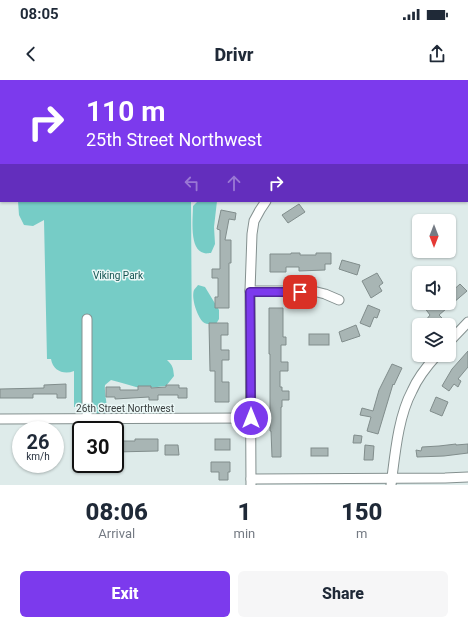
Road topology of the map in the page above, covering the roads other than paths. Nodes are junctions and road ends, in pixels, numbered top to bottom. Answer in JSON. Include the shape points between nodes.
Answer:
{"nodes":[{"id":1,"x":265,"y":202,"type":"edge"},
{"id":2,"x":250,"y":292,"type":"junction"},
{"id":3,"x":339,"y":300,"type":"dead end"},
{"id":4,"x":87,"y":319,"type":"dead end"},
{"id":5,"x":468,"y":322,"type":"edge"},
{"id":6,"x":456,"y":335,"type":"edge"},
{"id":7,"x":431,"y":362,"type":"edge"},
{"id":8,"x":251,"y":418,"type":"junction"},
{"id":9,"x":0,"y":419,"type":"edge"},
{"id":10,"x":87,"y":419,"type":"junction"},
{"id":11,"x":468,"y":477,"type":"edge"},
{"id":12,"x":251,"y":482,"type":"edge"},
{"id":13,"x":392,"y":482,"type":"edge"}],
"edges":[{"from":1,"to":2,"type":"street","via":[[254,221]]},
{"from":2,"to":3,"type":"street","via":[[313,292]]},
{"from":2,"to":8,"type":"street"},
{"from":4,"to":10,"type":"street"},
{"from":5,"to":6,"type":"street"},
{"from":7,"to":13,"type":"street","via":[[411,392],[400,425]]},
{"from":8,"to":10,"type":"street","name":"26th Street Northwest"},
{"from":8,"to":12,"type":"street"},
{"from":9,"to":10,"type":"street","name":"26th Street Northwest"},
{"from":11,"to":13,"type":"street"},
{"from":12,"to":13,"type":"street"}]}
